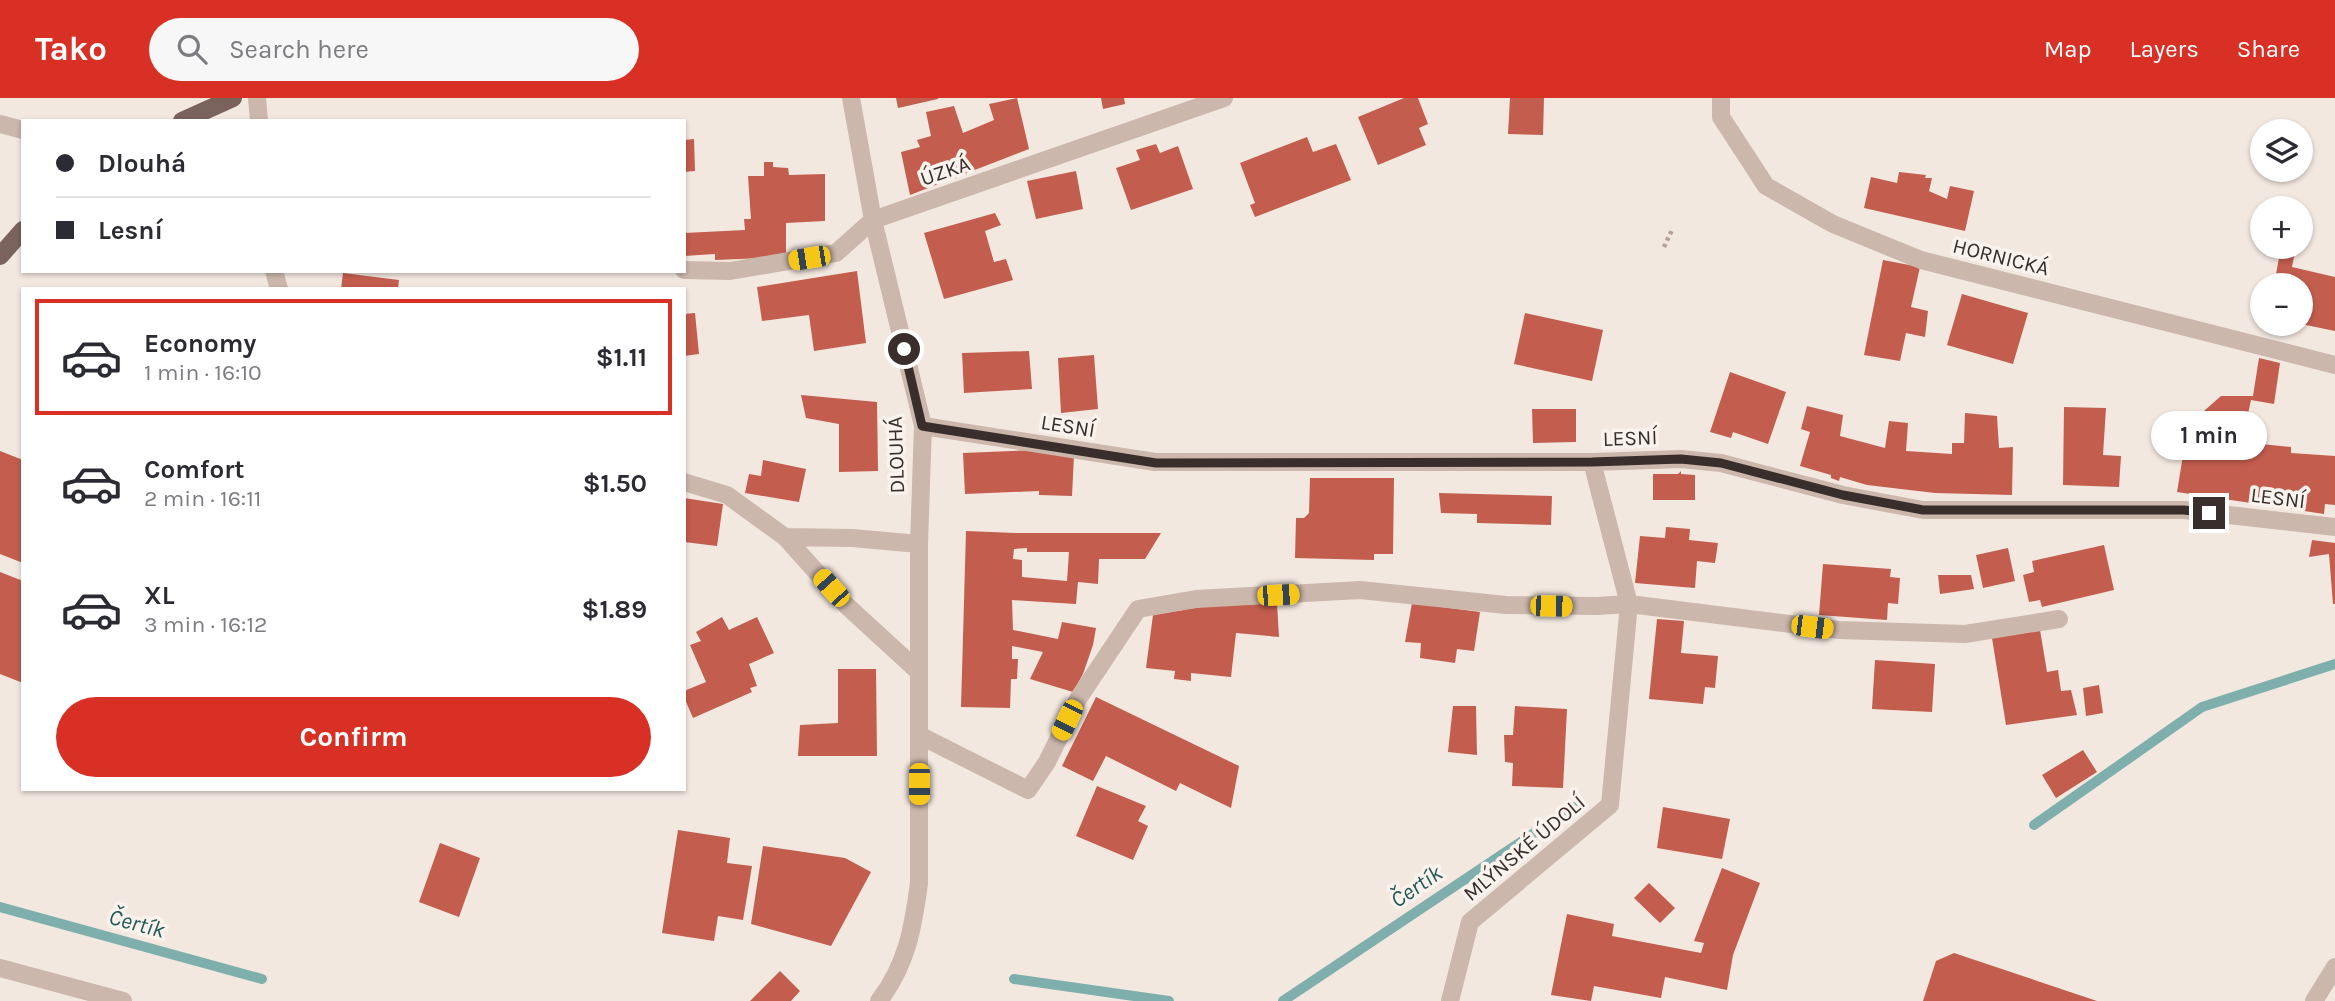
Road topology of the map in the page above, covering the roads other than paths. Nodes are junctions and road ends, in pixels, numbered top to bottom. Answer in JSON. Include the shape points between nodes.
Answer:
{"nodes":[{"id":1,"x":233,"y":98,"type":"edge"},
{"id":2,"x":257,"y":98,"type":"edge"},
{"id":3,"x":851,"y":98,"type":"edge"},
{"id":4,"x":1224,"y":98,"type":"edge"},
{"id":5,"x":1721,"y":98,"type":"edge"},
{"id":6,"x":186,"y":119,"type":"edge"},
{"id":7,"x":260,"y":119,"type":"edge"},
{"id":8,"x":0,"y":124,"type":"edge"},
{"id":9,"x":21,"y":129,"type":"edge"},
{"id":10,"x":873,"y":220,"type":"junction"},
{"id":11,"x":21,"y":232,"type":"edge"},
{"id":12,"x":0,"y":256,"type":"edge"},
{"id":13,"x":686,"y":270,"type":"edge"},
{"id":14,"x":2335,"y":365,"type":"edge"},
{"id":15,"x":922,"y":426,"type":"junction"},
{"id":16,"x":1592,"y":462,"type":"junction"},
{"id":17,"x":686,"y":483,"type":"edge"},
{"id":18,"x":2335,"y":527,"type":"edge"},
{"id":19,"x":785,"y":537,"type":"junction"},
{"id":20,"x":919,"y":544,"type":"junction"},
{"id":21,"x":1629,"y":604,"type":"junction"},
{"id":22,"x":2059,"y":619,"type":"dead end"},
{"id":23,"x":919,"y":672,"type":"junction"},
{"id":24,"x":919,"y":734,"type":"junction"},
{"id":25,"x":2335,"y":967,"type":"edge"},
{"id":26,"x":0,"y":968,"type":"edge"},
{"id":27,"x":123,"y":1001,"type":"edge"},
{"id":28,"x":879,"y":1001,"type":"edge"},
{"id":29,"x":1450,"y":1001,"type":"edge"},
{"id":30,"x":2314,"y":1001,"type":"edge"}],
"edges":[{"from":1,"to":6,"type":"main road"},
{"from":2,"to":7,"type":"street"},
{"from":3,"to":10,"type":"street","name":"DLOUHÁ"},
{"from":4,"to":10,"type":"street","name":"ÚZKÁ"},
{"from":5,"to":14,"type":"street","name":"HORNICKÁ","via":[[1721,117],[1766,186],[1833,224],[1920,260]]},
{"from":8,"to":9,"type":"street"},
{"from":10,"to":13,"type":"street","name":"ÚZKÁ","via":[[836,253],[730,271]]},
{"from":10,"to":15,"type":"street","name":"DLOUHÁ"},
{"from":11,"to":12,"type":"main road"},
{"from":15,"to":16,"type":"street","name":"LESNÍ","via":[[1156,463]]},
{"from":15,"to":20,"type":"street","name":"DLOUHÁ"},
{"from":16,"to":18,"type":"street","name":"LESNÍ","via":[[1681,459],[1721,463],[1843,495],[1923,510],[2184,510]]},
{"from":16,"to":21,"type":"street","name":"MLÝNSKÉ ÚDOLÍ"},
{"from":17,"to":19,"type":"street","via":[[727,495]]},
{"from":19,"to":20,"type":"street"},
{"from":19,"to":23,"type":"street","via":[[846,605]]},
{"from":20,"to":23,"type":"street","name":"DLOUHÁ"},
{"from":21,"to":22,"type":"street","via":[[1839,630],[1965,634]]},
{"from":21,"to":24,"type":"street","via":[[1506,605],[1360,590],[1196,599],[1138,609],[1078,699],[1028,790]]},
{"from":21,"to":29,"type":"street","name":"MLÝNSKÉ ÚDOLÍ","via":[[1610,805],[1470,922]]},
{"from":23,"to":24,"type":"street","name":"DLOUHÁ"},
{"from":24,"to":28,"type":"street","name":"DLOUHÁ","via":[[919,883],[912,934],[894,981]]},
{"from":25,"to":30,"type":"street"},
{"from":26,"to":27,"type":"street"}]}
